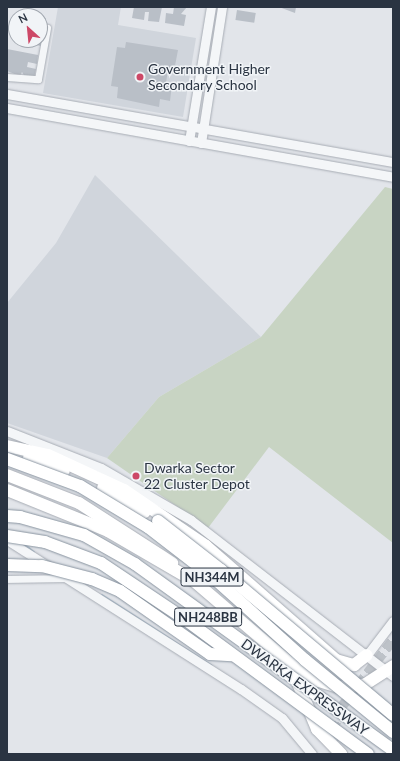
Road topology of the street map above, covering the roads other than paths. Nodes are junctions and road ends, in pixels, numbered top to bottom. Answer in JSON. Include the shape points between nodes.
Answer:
{"nodes":[{"id":1,"x":211,"y":7,"type":"edge"},
{"id":2,"x":222,"y":7,"type":"edge"},
{"id":3,"x":43,"y":48,"type":"edge"},
{"id":4,"x":7,"y":77,"type":"edge"},
{"id":5,"x":7,"y":94,"type":"edge"},
{"id":6,"x":7,"y":108,"type":"edge"},
{"id":7,"x":192,"y":127,"type":"junction"},
{"id":8,"x":203,"y":129,"type":"junction"},
{"id":9,"x":190,"y":141,"type":"junction"},
{"id":10,"x":201,"y":143,"type":"junction"},
{"id":11,"x":393,"y":162,"type":"edge"},
{"id":12,"x":393,"y":177,"type":"edge"},
{"id":13,"x":7,"y":431,"type":"edge"},
{"id":14,"x":7,"y":446,"type":"edge"},
{"id":15,"x":7,"y":450,"type":"edge"},
{"id":16,"x":7,"y":459,"type":"edge"},
{"id":17,"x":7,"y":475,"type":"edge"},
{"id":18,"x":7,"y":490,"type":"edge"},
{"id":19,"x":7,"y":516,"type":"edge"},
{"id":20,"x":7,"y":536,"type":"edge"},
{"id":21,"x":7,"y":540,"type":"edge"},
{"id":22,"x":7,"y":565,"type":"edge"},
{"id":23,"x":65,"y":578,"type":"junction"},
{"id":24,"x":7,"y":579,"type":"edge"},
{"id":25,"x":194,"y":581,"type":"junction"},
{"id":26,"x":393,"y":621,"type":"edge"},
{"id":27,"x":232,"y":655,"type":"junction"},
{"id":28,"x":368,"y":655,"type":"junction"},
{"id":29,"x":289,"y":662,"type":"junction"},
{"id":30,"x":336,"y":666,"type":"junction"},
{"id":31,"x":391,"y":671,"type":"edge"},
{"id":32,"x":327,"y":682,"type":"junction"},
{"id":33,"x":393,"y":715,"type":"edge"},
{"id":34,"x":393,"y":732,"type":"edge"},
{"id":35,"x":393,"y":750,"type":"edge"},
{"id":36,"x":312,"y":754,"type":"edge"},
{"id":37,"x":341,"y":754,"type":"edge"},
{"id":38,"x":368,"y":754,"type":"edge"}],
"edges":[{"from":1,"to":7,"type":"street"},
{"from":2,"to":8,"type":"street"},
{"from":3,"to":4,"type":"street","via":[[38,79]]},
{"from":5,"to":7,"type":"street"},
{"from":6,"to":9,"type":"street"},
{"from":7,"to":8,"type":"street"},
{"from":7,"to":9,"type":"street"},
{"from":8,"to":10,"type":"street"},
{"from":8,"to":11,"type":"street"},
{"from":9,"to":10,"type":"street"},
{"from":10,"to":12,"type":"street"},
{"from":13,"to":28,"type":"street","via":[[101,468],[152,496],[190,520]]},
{"from":14,"to":30,"type":"highway","via":[[48,455],[124,490],[206,546],[283,612]]},
{"from":15,"to":30,"type":"highway","bridge":true,"via":[[76,475],[158,521]]},
{"from":16,"to":32,"type":"highway","number":"NH344M","bridge":true,"via":[[80,486],[115,504],[214,578]]},
{"from":17,"to":25,"type":"highway","number":"NH344M","via":[[78,503],[155,549]]},
{"from":18,"to":25,"type":"highway","via":[[108,531]]},
{"from":19,"to":35,"type":"highway","name":"DWARKA EXPRESSWAY","number":"NH248BB","bridge":true,"via":[[20,516],[84,535],[135,564]]},
{"from":20,"to":27,"type":"highway","name":"DWARKA EXPRESSWAY","number":"NH248BB","bridge":true,"via":[[45,542],[101,563]]},
{"from":21,"to":23,"type":"street"},
{"from":22,"to":27,"type":"highway","bridge":true,"via":[[42,566],[92,579],[120,592],[210,654]]},
{"from":23,"to":24,"type":"street"},
{"from":23,"to":36,"type":"street","via":[[94,592],[282,718]]},
{"from":25,"to":29,"type":"highway"},
{"from":26,"to":28,"type":"street"},
{"from":27,"to":38,"type":"highway","name":"DWARKA EXPRESSWAY","number":"NH248BB","bridge":true},
{"from":28,"to":30,"type":"highway","via":[[354,665]]},
{"from":28,"to":31,"type":"street"},
{"from":29,"to":32,"type":"highway"},
{"from":29,"to":37,"type":"highway","via":[[317,729]]},
{"from":30,"to":32,"type":"highway"},
{"from":30,"to":33,"type":"highway","bridge":true},
{"from":31,"to":32,"type":"highway","via":[[354,687]]},
{"from":32,"to":34,"type":"highway","number":"NH344M","bridge":true}]}
